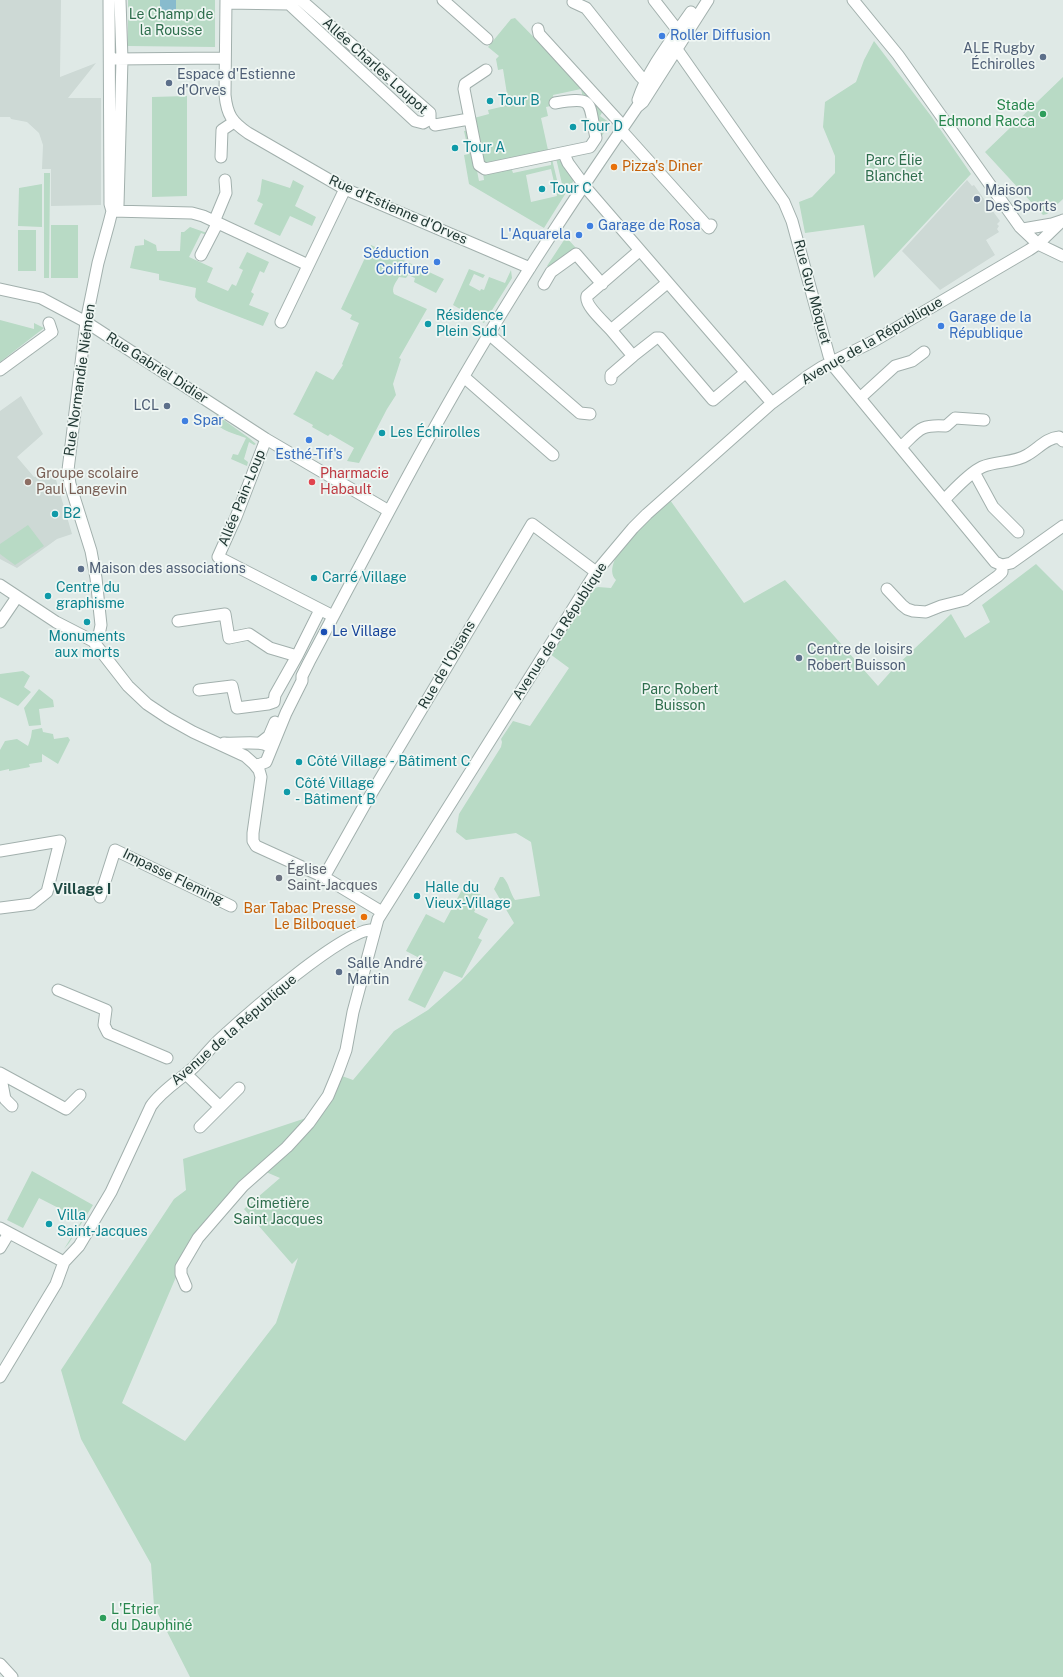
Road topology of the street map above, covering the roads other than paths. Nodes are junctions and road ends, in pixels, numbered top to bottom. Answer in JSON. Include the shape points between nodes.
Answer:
{"nodes":[{"id":1,"x":109,"y":0,"type":"edge"},
{"id":2,"x":120,"y":0,"type":"edge"},
{"id":3,"x":302,"y":0,"type":"edge"},
{"id":4,"x":443,"y":0,"type":"edge"},
{"id":5,"x":654,"y":0,"type":"edge"},
{"id":6,"x":700,"y":0,"type":"edge"},
{"id":7,"x":708,"y":0,"type":"edge"},
{"id":8,"x":853,"y":0,"type":"edge"},
{"id":9,"x":226,"y":2,"type":"edge"},
{"id":10,"x":291,"y":2,"type":"edge"},
{"id":11,"x":573,"y":2,"type":"dead end"},
{"id":12,"x":538,"y":29,"type":"dead end"},
{"id":13,"x":681,"y":34,"type":"junction"},
{"id":14,"x":487,"y":39,"type":"dead end"},
{"id":15,"x":674,"y":45,"type":"junction"},
{"id":16,"x":224,"y":58,"type":"junction"},
{"id":17,"x":109,"y":59,"type":"junction"},
{"id":18,"x":122,"y":59,"type":"junction"},
{"id":19,"x":486,"y":70,"type":"dead end"},
{"id":20,"x":649,"y":85,"type":"junction"},
{"id":21,"x":555,"y":103,"type":"dead end"},
{"id":22,"x":469,"y":119,"type":"junction"},
{"id":23,"x":234,"y":122,"type":"junction"},
{"id":24,"x":435,"y":125,"type":"dead end"},
{"id":25,"x":622,"y":128,"type":"junction"},
{"id":26,"x":564,"y":154,"type":"junction"},
{"id":27,"x":221,"y":157,"type":"dead end"},
{"id":28,"x":225,"y":180,"type":"dead end"},
{"id":29,"x":584,"y":185,"type":"junction"},
{"id":30,"x":345,"y":189,"type":"junction"},
{"id":31,"x":112,"y":211,"type":"junction"},
{"id":32,"x":1063,"y":220,"type":"edge"},
{"id":33,"x":216,"y":221,"type":"junction"},
{"id":34,"x":711,"y":225,"type":"dead end"},
{"id":35,"x":1023,"y":229,"type":"junction"},
{"id":36,"x":1038,"y":244,"type":"junction"},
{"id":37,"x":639,"y":251,"type":"junction"},
{"id":38,"x":201,"y":255,"type":"dead end"},
{"id":39,"x":1063,"y":256,"type":"edge"},
{"id":40,"x":308,"y":265,"type":"junction"},
{"id":41,"x":530,"y":268,"type":"junction"},
{"id":42,"x":667,"y":283,"type":"junction"},
{"id":43,"x":544,"y":284,"type":"dead end"},
{"id":44,"x":602,"y":284,"type":"junction"},
{"id":45,"x":0,"y":289,"type":"edge"},
{"id":46,"x":86,"y":322,"type":"junction"},
{"id":47,"x":281,"y":322,"type":"dead end"},
{"id":48,"x":49,"y":323,"type":"dead end"},
{"id":49,"x":611,"y":330,"type":"junction"},
{"id":50,"x":489,"y":334,"type":"junction"},
{"id":51,"x":924,"y":352,"type":"dead end"},
{"id":52,"x":633,"y":356,"type":"junction"},
{"id":53,"x":832,"y":362,"type":"junction"},
{"id":54,"x":0,"y":370,"type":"edge"},
{"id":55,"x":745,"y":373,"type":"junction"},
{"id":56,"x":464,"y":377,"type":"junction"},
{"id":57,"x":611,"y":379,"type":"dead end"},
{"id":58,"x":860,"y":398,"type":"junction"},
{"id":59,"x":772,"y":403,"type":"junction"},
{"id":60,"x":590,"y":414,"type":"dead end"},
{"id":61,"x":984,"y":420,"type":"dead end"},
{"id":62,"x":266,"y":439,"type":"junction"},
{"id":63,"x":1063,"y":440,"type":"edge"},
{"id":64,"x":901,"y":447,"type":"junction"},
{"id":65,"x":553,"y":456,"type":"dead end"},
{"id":66,"x":974,"y":472,"type":"junction"},
{"id":67,"x":944,"y":500,"type":"junction"},
{"id":68,"x":389,"y":511,"type":"junction"},
{"id":69,"x":1063,"y":526,"type":"edge"},
{"id":70,"x":1018,"y":532,"type":"dead end"},
{"id":71,"x":1002,"y":565,"type":"junction"},
{"id":72,"x":596,"y":572,"type":"junction"},
{"id":73,"x":0,"y":585,"type":"edge"},
{"id":74,"x":887,"y":589,"type":"dead end"},
{"id":75,"x":17,"y":596,"type":"junction"},
{"id":76,"x":320,"y":610,"type":"junction"},
{"id":77,"x":333,"y":616,"type":"junction"},
{"id":78,"x":178,"y":621,"type":"dead end"},
{"id":79,"x":0,"y":622,"type":"edge"},
{"id":80,"x":93,"y":641,"type":"junction"},
{"id":81,"x":297,"y":656,"type":"junction"},
{"id":82,"x":199,"y":690,"type":"dead end"},
{"id":83,"x":281,"y":707,"type":"junction"},
{"id":84,"x":216,"y":742,"type":"junction"},
{"id":85,"x":257,"y":743,"type":"junction"},
{"id":86,"x":270,"y":757,"type":"junction"},
{"id":87,"x":252,"y":762,"type":"junction"},
{"id":88,"x":260,"y":787,"type":"junction"},
{"id":89,"x":0,"y":851,"type":"edge"},
{"id":90,"x":324,"y":877,"type":"junction"},
{"id":91,"x":100,"y":898,"type":"dead end"},
{"id":92,"x":231,"y":906,"type":"dead end"},
{"id":93,"x":0,"y":908,"type":"edge"},
{"id":94,"x":382,"y":912,"type":"junction"},
{"id":95,"x":374,"y":930,"type":"junction"},
{"id":96,"x":58,"y":990,"type":"dead end"},
{"id":97,"x":167,"y":1058,"type":"dead end"},
{"id":98,"x":0,"y":1072,"type":"edge"},
{"id":99,"x":186,"y":1074,"type":"junction"},
{"id":100,"x":239,"y":1088,"type":"dead end"},
{"id":101,"x":80,"y":1094,"type":"dead end"},
{"id":102,"x":12,"y":1106,"type":"dead end"},
{"id":103,"x":220,"y":1107,"type":"junction"},
{"id":104,"x":200,"y":1127,"type":"dead end"},
{"id":105,"x":4,"y":1230,"type":"edge"},
{"id":106,"x":0,"y":1248,"type":"edge"},
{"id":107,"x":64,"y":1262,"type":"junction"},
{"id":108,"x":186,"y":1286,"type":"dead end"},
{"id":109,"x":0,"y":1378,"type":"edge"},
{"id":110,"x":0,"y":1664,"type":"edge"},
{"id":111,"x":12,"y":1677,"type":"edge"}],
"edges":[{"from":1,"to":17,"type":"street","name":"Rue Normandie Niémen"},
{"from":2,"to":18,"type":"street","name":"Rue Normandie Niémen"},
{"from":3,"to":10,"type":"street","name":"Allée Charles Loupot","via":[[430,112],[430,119],[423,123],[416,121]]},
{"from":4,"to":14,"type":"street"},
{"from":5,"to":13,"type":"street"},
{"from":6,"to":13,"type":"street"},
{"from":7,"to":13,"type":"street"},
{"from":8,"to":35,"type":"street","via":[[898,55]]},
{"from":9,"to":10,"type":"street","name":"Allée Charles Loupot"},
{"from":9,"to":16,"type":"street","name":"Rue d'Estienne d'Orves"},
{"from":11,"to":20,"type":"street","via":[[586,8]]},
{"from":12,"to":25,"type":"street","via":[[538,34]]},
{"from":13,"to":15,"type":"street"},
{"from":15,"to":20,"type":"street"},
{"from":15,"to":53,"type":"street","name":"Rue Guy Môquet","via":[[784,202],[792,221]]},
{"from":16,"to":18,"type":"street"},
{"from":16,"to":23,"type":"street","name":"Rue d'Estienne d'Orves","via":[[226,103]]},
{"from":17,"to":18,"type":"street"},
{"from":17,"to":31,"type":"street","name":"Rue Normandie Niémen"},
{"from":18,"to":31,"type":"street","name":"Rue Normandie Niémen","via":[[118,205]]},
{"from":19,"to":22,"type":"street","via":[[465,84]]},
{"from":20,"to":25,"type":"street","via":[[643,102]]},
{"from":21,"to":26,"type":"street","via":[[584,100],[590,106],[596,138],[590,147]]},
{"from":22,"to":24,"type":"street"},
{"from":22,"to":26,"type":"street","via":[[479,165],[485,169]]},
{"from":23,"to":27,"type":"street","via":[[222,130]]},
{"from":23,"to":30,"type":"street","name":"Rue d'Estienne d'Orves","via":[[248,133]]},
{"from":25,"to":29,"type":"street"},
{"from":25,"to":34,"type":"street","via":[[709,228]]},
{"from":26,"to":29,"type":"street","via":[[568,164]]},
{"from":28,"to":33,"type":"street","via":[[226,193]]},
{"from":29,"to":37,"type":"street"},
{"from":29,"to":41,"type":"street"},
{"from":30,"to":40,"type":"street"},
{"from":30,"to":41,"type":"street","name":"Rue d'Estienne d'Orves"},
{"from":31,"to":33,"type":"street","via":[[192,213]]},
{"from":31,"to":46,"type":"street","name":"Rue Normandie Niémen"},
{"from":32,"to":35,"type":"street"},
{"from":32,"to":36,"type":"street","name":"Avenue de la République"},
{"from":33,"to":38,"type":"street","via":[[216,226]]},
{"from":33,"to":40,"type":"street"},
{"from":35,"to":36,"type":"street"},
{"from":36,"to":39,"type":"street"},
{"from":36,"to":53,"type":"street","name":"Avenue de la République","via":[[874,341]]},
{"from":37,"to":42,"type":"street"},
{"from":37,"to":44,"type":"street"},
{"from":40,"to":47,"type":"street"},
{"from":41,"to":50,"type":"street"},
{"from":42,"to":49,"type":"street"},
{"from":42,"to":55,"type":"street"},
{"from":43,"to":44,"type":"street","via":[[551,272],[576,254]]},
{"from":44,"to":49,"type":"street","via":[[587,296],[587,302]]},
{"from":45,"to":46,"type":"street","name":"Rue Gabriel Didier","via":[[40,298]]},
{"from":46,"to":62,"type":"street","name":"Rue Gabriel Didier"},
{"from":46,"to":80,"type":"street","name":"Rue Normandie Niémen","via":[[68,470],[96,578],[101,625],[99,635]]},
{"from":48,"to":54,"type":"street","via":[[52,332]]},
{"from":49,"to":52,"type":"street"},
{"from":50,"to":56,"type":"street"},
{"from":50,"to":60,"type":"street","via":[[580,413]]},
{"from":51,"to":58,"type":"street","via":[[912,361],[895,366]]},
{"from":52,"to":55,"type":"street","via":[[656,338],[660,338],[713,400]]},
{"from":52,"to":57,"type":"street","via":[[610,375]]},
{"from":53,"to":58,"type":"street","name":"Rue Guy Môquet"},
{"from":53,"to":59,"type":"street","name":"Avenue de la République"},
{"from":55,"to":59,"type":"street"},
{"from":56,"to":65,"type":"street"},
{"from":56,"to":68,"type":"street"},
{"from":58,"to":64,"type":"street","name":"Rue Guy Môquet"},
{"from":59,"to":72,"type":"street","name":"Avenue de la République","via":[[633,528]]},
{"from":61,"to":64,"type":"street","via":[[955,418],[946,426],[924,426]]},
{"from":62,"to":68,"type":"street","name":"Rue Gabriel Didier"},
{"from":62,"to":76,"type":"street","name":"Allée Pain-Loup","via":[[218,557]]},
{"from":63,"to":66,"type":"street","via":[[1059,437],[1048,440],[1026,456],[982,467]]},
{"from":64,"to":67,"type":"street","name":"Rue Guy Môquet"},
{"from":66,"to":67,"type":"street"},
{"from":66,"to":70,"type":"street","via":[[993,507]]},
{"from":67,"to":71,"type":"street","name":"Rue Guy Môquet","via":[[995,562]]},
{"from":68,"to":77,"type":"street"},
{"from":69,"to":71,"type":"street","via":[[1014,562]]},
{"from":71,"to":74,"type":"street","via":[[1002,572],[998,576],[965,600],[926,612],[907,609]]},
{"from":72,"to":90,"type":"street","name":"Rue de l'Oisans","via":[[532,524]]},
{"from":72,"to":94,"type":"street","name":"Avenue de la République"},
{"from":73,"to":75,"type":"street"},
{"from":75,"to":79,"type":"street"},
{"from":75,"to":80,"type":"street","via":[[56,622]]},
{"from":76,"to":77,"type":"street"},
{"from":76,"to":81,"type":"street"},
{"from":77,"to":83,"type":"street","via":[[302,676],[296,681]]},
{"from":78,"to":81,"type":"street","via":[[224,614],[229,638],[249,634],[270,648]]},
{"from":80,"to":84,"type":"street","via":[[128,686],[147,704],[193,732]]},
{"from":81,"to":83,"type":"street","via":[[275,695]]},
{"from":82,"to":83,"type":"street","via":[[232,686],[237,708],[268,704]]},
{"from":83,"to":85,"type":"street","via":[[271,733]]},
{"from":83,"to":86,"type":"street"},
{"from":84,"to":85,"type":"street"},
{"from":84,"to":87,"type":"street"},
{"from":85,"to":86,"type":"street","via":[[269,748]]},
{"from":85,"to":87,"type":"street","via":[[249,749]]},
{"from":86,"to":87,"type":"street","via":[[263,764]]},
{"from":86,"to":88,"type":"street"},
{"from":87,"to":88,"type":"street","via":[[261,776]]},
{"from":88,"to":90,"type":"street","via":[[253,833],[256,846]]},
{"from":89,"to":93,"type":"street","via":[[60,841],[47,892],[32,904]]},
{"from":90,"to":94,"type":"street"},
{"from":91,"to":92,"type":"street","name":"Impasse Fleming","via":[[115,850]]},
{"from":94,"to":95,"type":"street","name":"Avenue de la République"},
{"from":95,"to":99,"type":"street","name":"Avenue de la République","via":[[357,934],[318,958],[232,1029]]},
{"from":95,"to":108,"type":"street","via":[[346,1050],[328,1096],[309,1123],[287,1147],[243,1186],[198,1238],[181,1268]]},
{"from":96,"to":97,"type":"street","via":[[106,1010],[104,1025],[108,1033]]},
{"from":98,"to":101,"type":"street","via":[[66,1109]]},
{"from":98,"to":102,"type":"street","via":[[5,1099]]},
{"from":99,"to":103,"type":"street"},
{"from":99,"to":107,"type":"street","name":"Avenue de la République","via":[[158,1096],[151,1106],[111,1192],[79,1246]]},
{"from":100,"to":103,"type":"street"},
{"from":103,"to":104,"type":"street"},
{"from":105,"to":106,"type":"street"},
{"from":105,"to":107,"type":"street"},
{"from":107,"to":109,"type":"street","via":[[56,1284]]},
{"from":110,"to":111,"type":"street"}]}
